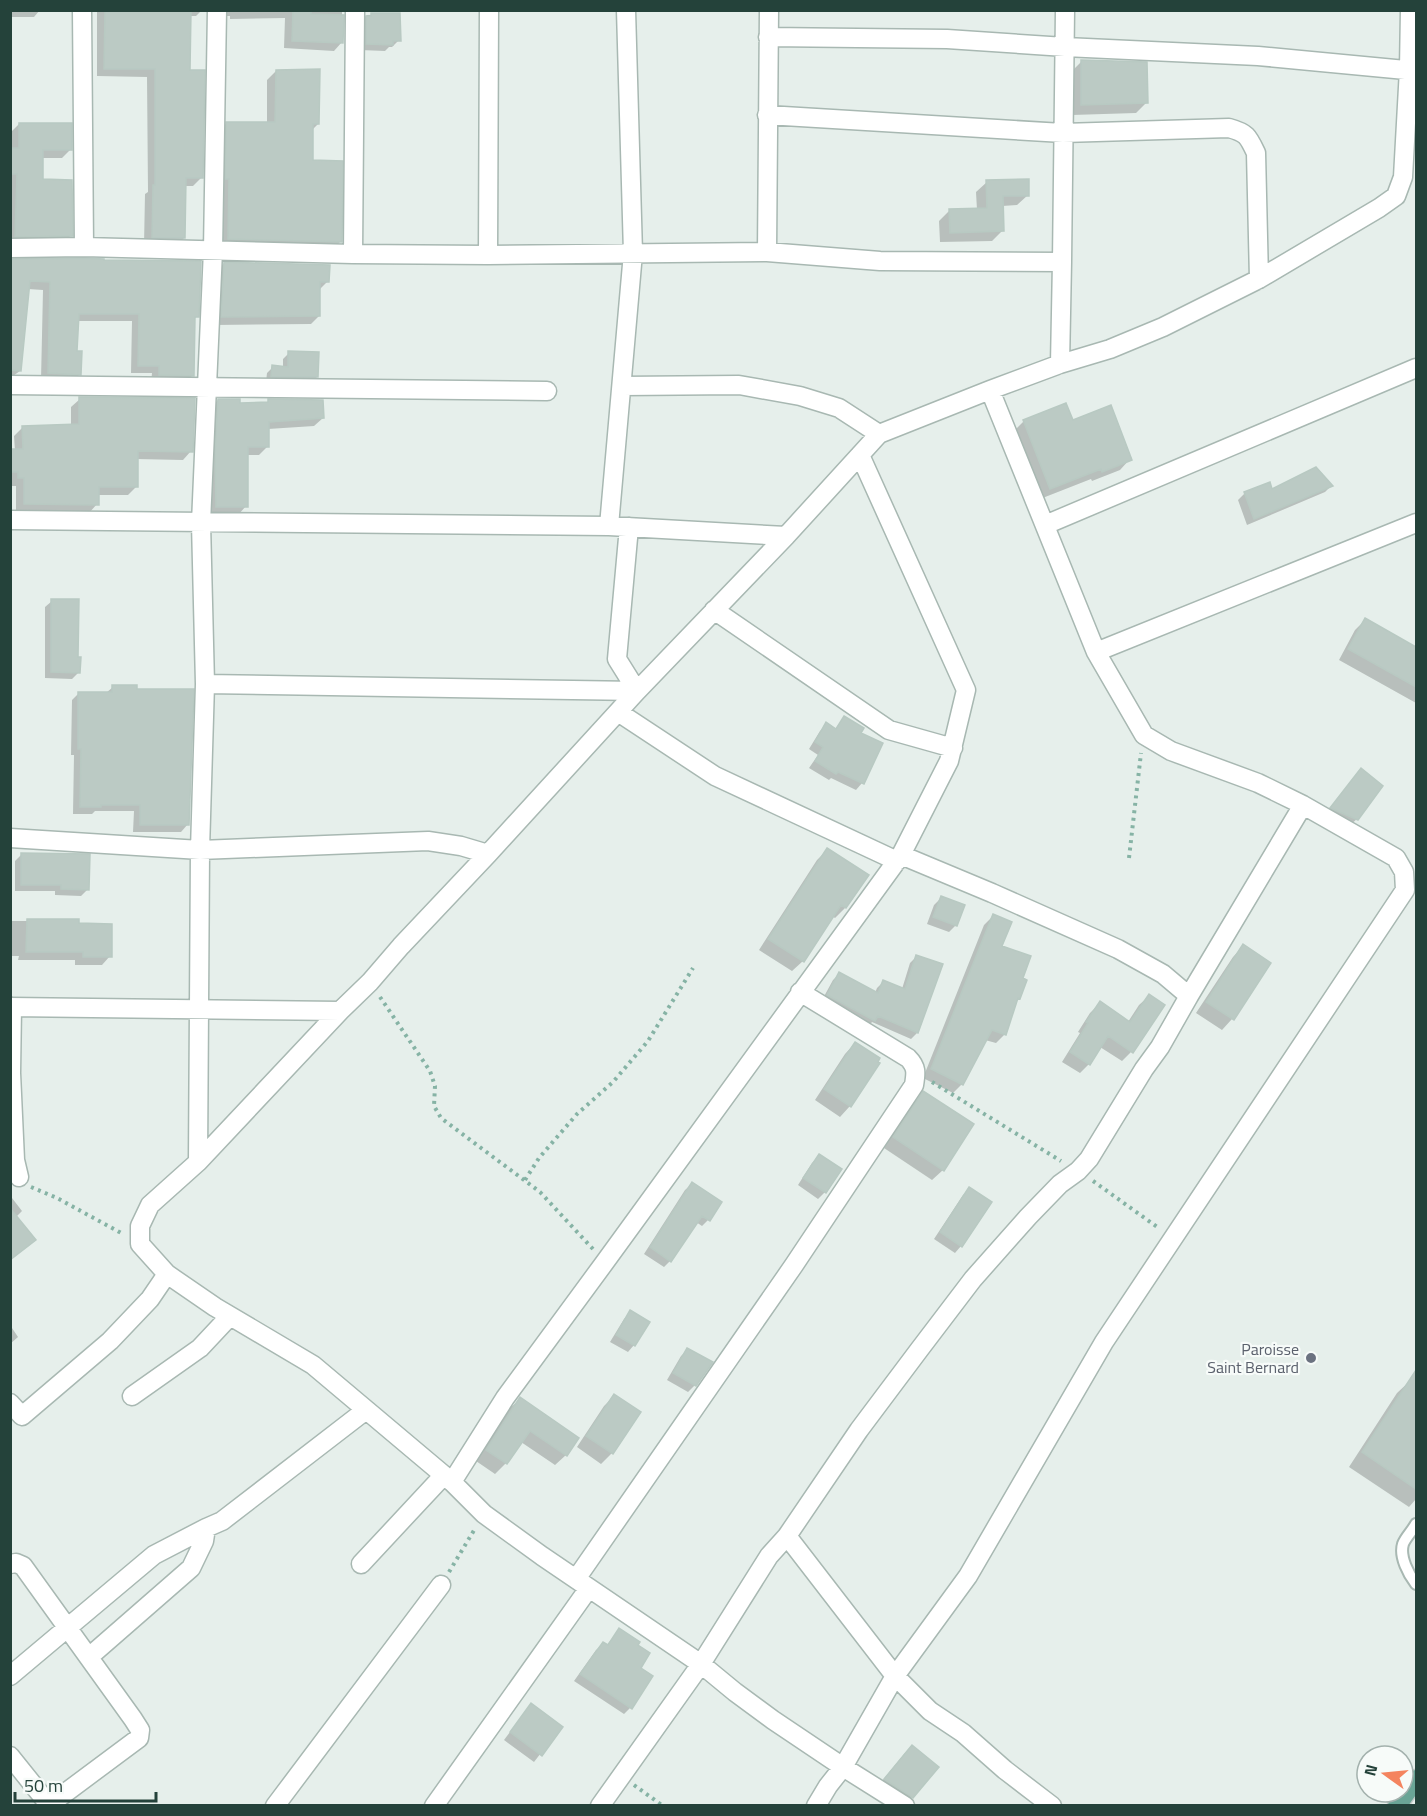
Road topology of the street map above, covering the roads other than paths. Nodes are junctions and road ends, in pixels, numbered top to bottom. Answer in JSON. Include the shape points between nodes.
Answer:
{"nodes":[{"id":1,"x":82,"y":10,"type":"edge"},
{"id":2,"x":217,"y":10,"type":"edge"},
{"id":3,"x":355,"y":10,"type":"edge"},
{"id":4,"x":489,"y":10,"type":"edge"},
{"id":5,"x":626,"y":10,"type":"edge"},
{"id":6,"x":769,"y":10,"type":"edge"},
{"id":7,"x":1065,"y":10,"type":"edge"},
{"id":8,"x":1410,"y":10,"type":"edge"},
{"id":9,"x":768,"y":37,"type":"junction"},
{"id":10,"x":1065,"y":47,"type":"junction"},
{"id":11,"x":1413,"y":70,"type":"edge"},
{"id":12,"x":767,"y":115,"type":"junction"},
{"id":13,"x":1064,"y":133,"type":"junction"},
{"id":14,"x":84,"y":247,"type":"junction"},
{"id":15,"x":10,"y":248,"type":"edge"},
{"id":16,"x":213,"y":250,"type":"junction"},
{"id":17,"x":767,"y":252,"type":"junction"},
{"id":18,"x":353,"y":254,"type":"junction"},
{"id":19,"x":633,"y":254,"type":"junction"},
{"id":20,"x":488,"y":255,"type":"junction"},
{"id":21,"x":1062,"y":262,"type":"junction"},
{"id":22,"x":1259,"y":279,"type":"junction"},
{"id":23,"x":1060,"y":364,"type":"junction"},
{"id":24,"x":1416,"y":368,"type":"edge"},
{"id":25,"x":10,"y":386,"type":"edge"},
{"id":26,"x":622,"y":386,"type":"junction"},
{"id":27,"x":206,"y":388,"type":"junction"},
{"id":28,"x":990,"y":390,"type":"junction"},
{"id":29,"x":547,"y":391,"type":"dead end"},
{"id":30,"x":879,"y":434,"type":"junction"},
{"id":31,"x":860,"y":455,"type":"junction"},
{"id":32,"x":10,"y":520,"type":"edge"},
{"id":33,"x":201,"y":523,"type":"junction"},
{"id":34,"x":1416,"y":523,"type":"edge"},
{"id":35,"x":1045,"y":525,"type":"junction"},
{"id":36,"x":609,"y":526,"type":"junction"},
{"id":37,"x":628,"y":527,"type":"junction"},
{"id":38,"x":786,"y":536,"type":"junction"},
{"id":39,"x":714,"y":610,"type":"junction"},
{"id":40,"x":1096,"y":652,"type":"junction"},
{"id":41,"x":205,"y":684,"type":"junction"},
{"id":42,"x":637,"y":691,"type":"junction"},
{"id":43,"x":618,"y":712,"type":"junction"},
{"id":44,"x":953,"y":748,"type":"junction"},
{"id":45,"x":1303,"y":805,"type":"junction"},
{"id":46,"x":10,"y":838,"type":"edge"},
{"id":47,"x":200,"y":850,"type":"junction"},
{"id":48,"x":488,"y":854,"type":"junction"},
{"id":49,"x":899,"y":858,"type":"junction"},
{"id":50,"x":800,"y":993,"type":"junction"},
{"id":51,"x":1189,"y":996,"type":"junction"},
{"id":52,"x":11,"y":1007,"type":"edge"},
{"id":53,"x":198,"y":1009,"type":"junction"},
{"id":54,"x":340,"y":1011,"type":"junction"},
{"id":55,"x":198,"y":1162,"type":"junction"},
{"id":56,"x":20,"y":1177,"type":"road end"},
{"id":57,"x":167,"y":1274,"type":"junction"},
{"id":58,"x":230,"y":1316,"type":"junction"},
{"id":59,"x":132,"y":1396,"type":"dead end"},
{"id":60,"x":366,"y":1410,"type":"junction"},
{"id":61,"x":14,"y":1415,"type":"edge"},
{"id":62,"x":448,"y":1478,"type":"junction"},
{"id":63,"x":1416,"y":1524,"type":"edge"},
{"id":64,"x":206,"y":1528,"type":"junction"},
{"id":65,"x":787,"y":1536,"type":"junction"},
{"id":66,"x":10,"y":1564,"type":"edge"},
{"id":67,"x":361,"y":1564,"type":"dead end"},
{"id":68,"x":583,"y":1584,"type":"junction"},
{"id":69,"x":1416,"y":1584,"type":"edge"},
{"id":70,"x":441,"y":1585,"type":"road end"},
{"id":71,"x":68,"y":1627,"type":"junction"},
{"id":72,"x":89,"y":1657,"type":"junction"},
{"id":73,"x":701,"y":1665,"type":"junction"},
{"id":74,"x":10,"y":1676,"type":"edge"},
{"id":75,"x":895,"y":1676,"type":"junction"},
{"id":76,"x":10,"y":1756,"type":"edge"},
{"id":77,"x":843,"y":1767,"type":"junction"},
{"id":78,"x":1416,"y":1779,"type":"edge"},
{"id":79,"x":43,"y":1803,"type":"edge"},
{"id":80,"x":275,"y":1806,"type":"edge"},
{"id":81,"x":434,"y":1806,"type":"edge"},
{"id":82,"x":600,"y":1806,"type":"edge"},
{"id":83,"x":816,"y":1806,"type":"edge"},
{"id":84,"x":905,"y":1806,"type":"edge"},
{"id":85,"x":1052,"y":1806,"type":"edge"},
{"id":86,"x":1397,"y":1806,"type":"edge"}],
"edges":[{"from":1,"to":14,"type":"street"},
{"from":2,"to":16,"type":"street"},
{"from":3,"to":18,"type":"street"},
{"from":4,"to":20,"type":"street"},
{"from":5,"to":19,"type":"street"},
{"from":6,"to":9,"type":"street"},
{"from":7,"to":10,"type":"street"},
{"from":8,"to":11,"type":"street"},
{"from":9,"to":10,"type":"street","via":[[947,39]]},
{"from":9,"to":12,"type":"street"},
{"from":10,"to":11,"type":"street","via":[[1258,56]]},
{"from":10,"to":13,"type":"street"},
{"from":11,"to":22,"type":"street","via":[[1403,177],[1396,196]]},
{"from":12,"to":13,"type":"street"},
{"from":12,"to":17,"type":"street"},
{"from":13,"to":21,"type":"street"},
{"from":13,"to":22,"type":"street","via":[[1229,128],[1248,136],[1256,153]]},
{"from":14,"to":15,"type":"street"},
{"from":14,"to":16,"type":"street"},
{"from":16,"to":18,"type":"street"},
{"from":16,"to":27,"type":"street"},
{"from":17,"to":19,"type":"street"},
{"from":17,"to":21,"type":"street","via":[[880,261]]},
{"from":18,"to":20,"type":"street"},
{"from":19,"to":20,"type":"street"},
{"from":19,"to":26,"type":"street"},
{"from":21,"to":23,"type":"street"},
{"from":22,"to":23,"type":"street","via":[[1163,327]]},
{"from":23,"to":28,"type":"street"},
{"from":24,"to":35,"type":"street"},
{"from":25,"to":27,"type":"street"},
{"from":26,"to":30,"type":"street","via":[[739,385],[800,396],[839,408]]},
{"from":26,"to":36,"type":"street"},
{"from":27,"to":29,"type":"street"},
{"from":27,"to":33,"type":"street"},
{"from":28,"to":30,"type":"street"},
{"from":28,"to":35,"type":"street"},
{"from":30,"to":31,"type":"street"},
{"from":31,"to":38,"type":"street"},
{"from":31,"to":44,"type":"street","via":[[966,690]]},
{"from":32,"to":33,"type":"street"},
{"from":33,"to":36,"type":"street"},
{"from":33,"to":41,"type":"street"},
{"from":34,"to":40,"type":"street"},
{"from":35,"to":40,"type":"street"},
{"from":36,"to":37,"type":"street"},
{"from":37,"to":38,"type":"street"},
{"from":37,"to":42,"type":"street","via":[[618,659]]},
{"from":38,"to":39,"type":"street"},
{"from":39,"to":42,"type":"street"},
{"from":39,"to":44,"type":"street","via":[[889,730]]},
{"from":40,"to":45,"type":"street","via":[[1144,735],[1171,751],[1258,783]]},
{"from":41,"to":42,"type":"street"},
{"from":41,"to":47,"type":"street"},
{"from":42,"to":43,"type":"street"},
{"from":43,"to":48,"type":"street"},
{"from":43,"to":49,"type":"street","via":[[715,776]]},
{"from":44,"to":49,"type":"street"},
{"from":45,"to":51,"type":"street"},
{"from":45,"to":75,"type":"street","via":[[1396,858],[1404,872],[1405,890],[1104,1342],[968,1576]]},
{"from":46,"to":47,"type":"street"},
{"from":47,"to":48,"type":"street","via":[[428,841]]},
{"from":47,"to":53,"type":"street"},
{"from":48,"to":54,"type":"street"},
{"from":49,"to":50,"type":"street"},
{"from":49,"to":51,"type":"street","via":[[992,893],[1118,949],[1163,974]]},
{"from":50,"to":62,"type":"street"},
{"from":50,"to":68,"type":"street","via":[[908,1058],[915,1065],[914,1085]]},
{"from":51,"to":65,"type":"street","via":[[1089,1159],[1060,1184],[973,1279],[859,1430]]},
{"from":52,"to":53,"type":"street"},
{"from":52,"to":56,"type":"street","via":[[15,1160]]},
{"from":53,"to":54,"type":"street"},
{"from":53,"to":55,"type":"street"},
{"from":54,"to":55,"type":"street"},
{"from":55,"to":57,"type":"street","via":[[150,1205],[140,1226],[140,1245]]},
{"from":57,"to":58,"type":"street"},
{"from":57,"to":61,"type":"street","via":[[150,1299],[110,1341]]},
{"from":58,"to":59,"type":"street","via":[[200,1348]]},
{"from":58,"to":60,"type":"street","via":[[313,1365]]},
{"from":60,"to":62,"type":"street"},
{"from":60,"to":64,"type":"street","via":[[222,1521]]},
{"from":62,"to":67,"type":"street"},
{"from":62,"to":68,"type":"street","via":[[484,1514]]},
{"from":63,"to":69,"type":"lane","via":[[1403,1544],[1404,1562]]},
{"from":64,"to":71,"type":"street","via":[[154,1555]]},
{"from":64,"to":72,"type":"street","via":[[191,1568]]},
{"from":65,"to":73,"type":"street","via":[[768,1556]]},
{"from":65,"to":75,"type":"street"},
{"from":66,"to":71,"type":"street","via":[[23,1566]]},
{"from":68,"to":73,"type":"street"},
{"from":68,"to":81,"type":"street"},
{"from":70,"to":80,"type":"street"},
{"from":71,"to":72,"type":"street"},
{"from":71,"to":74,"type":"street"},
{"from":72,"to":79,"type":"street","via":[[134,1719],[140,1730],[139,1738]]},
{"from":73,"to":77,"type":"street"},
{"from":73,"to":82,"type":"street"},
{"from":75,"to":77,"type":"street"},
{"from":75,"to":85,"type":"street","via":[[930,1711]]},
{"from":76,"to":79,"type":"street"},
{"from":77,"to":83,"type":"street"},
{"from":77,"to":84,"type":"street"},
{"from":78,"to":86,"type":"main road"}]}
